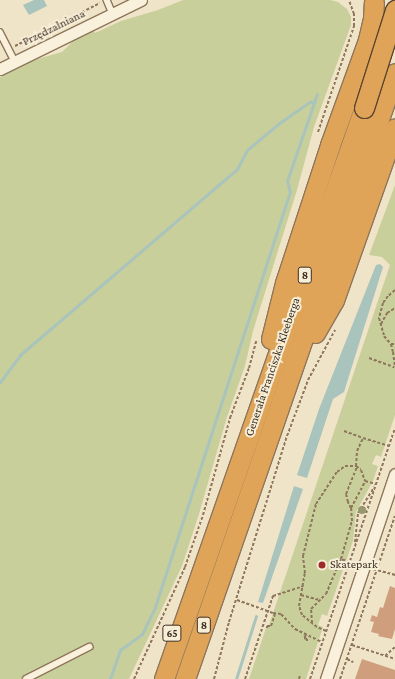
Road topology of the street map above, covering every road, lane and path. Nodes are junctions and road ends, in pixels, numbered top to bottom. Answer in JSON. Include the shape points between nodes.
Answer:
{"nodes":[{"id":1,"x":106,"y":0,"type":"edge"},
{"id":2,"x":140,"y":0,"type":"edge"},
{"id":3,"x":349,"y":0,"type":"edge"},
{"id":4,"x":374,"y":2,"type":"dead end"},
{"id":5,"x":395,"y":10,"type":"edge"},
{"id":6,"x":113,"y":14,"type":"junction"},
{"id":7,"x":0,"y":32,"type":"edge"},
{"id":8,"x":8,"y":49,"type":"junction"},
{"id":9,"x":15,"y":62,"type":"junction"},
{"id":10,"x":1,"y":66,"type":"edge"},
{"id":11,"x":395,"y":73,"type":"edge"},
{"id":12,"x":395,"y":128,"type":"edge"},
{"id":13,"x":317,"y":137,"type":"dead end"},
{"id":14,"x":395,"y":290,"type":"edge"},
{"id":15,"x":395,"y":308,"type":"edge"},
{"id":16,"x":380,"y":326,"type":"junction"},
{"id":17,"x":336,"y":328,"type":"dead end"},
{"id":18,"x":257,"y":338,"type":"dead end"},
{"id":19,"x":391,"y":344,"type":"junction"},
{"id":20,"x":395,"y":344,"type":"edge"},
{"id":21,"x":369,"y":358,"type":"dead end"},
{"id":22,"x":395,"y":367,"type":"edge"},
{"id":23,"x":291,"y":376,"type":"junction"},
{"id":24,"x":395,"y":429,"type":"edge"},
{"id":25,"x":344,"y":431,"type":"dead end"},
{"id":26,"x":363,"y":438,"type":"junction"},
{"id":27,"x":247,"y":442,"type":"junction"},
{"id":28,"x":389,"y":446,"type":"junction"},
{"id":29,"x":357,"y":466,"type":"junction"},
{"id":30,"x":395,"y":474,"type":"edge"},
{"id":31,"x":365,"y":482,"type":"junction"},
{"id":32,"x":376,"y":484,"type":"junction"},
{"id":33,"x":351,"y":508,"type":"junction"},
{"id":34,"x":395,"y":516,"type":"edge"},
{"id":35,"x":355,"y":546,"type":"junction"},
{"id":36,"x":341,"y":559,"type":"junction"},
{"id":37,"x":350,"y":562,"type":"junction"},
{"id":38,"x":364,"y":566,"type":"junction"},
{"id":39,"x":377,"y":570,"type":"junction"},
{"id":40,"x":223,"y":571,"type":"junction"},
{"id":41,"x":395,"y":575,"type":"edge"},
{"id":42,"x":303,"y":585,"type":"junction"},
{"id":43,"x":196,"y":589,"type":"junction"},
{"id":44,"x":301,"y":595,"type":"junction"},
{"id":45,"x":237,"y":600,"type":"junction"},
{"id":46,"x":320,"y":600,"type":"junction"},
{"id":47,"x":267,"y":612,"type":"junction"},
{"id":48,"x":275,"y":614,"type":"junction"},
{"id":49,"x":312,"y":624,"type":"junction"},
{"id":50,"x":267,"y":628,"type":"dead end"},
{"id":51,"x":326,"y":631,"type":"junction"},
{"id":52,"x":306,"y":634,"type":"junction"},
{"id":53,"x":306,"y":641,"type":"dead end"},
{"id":54,"x":322,"y":642,"type":"junction"},
{"id":55,"x":352,"y":645,"type":"junction"},
{"id":56,"x":89,"y":646,"type":"dead end"},
{"id":57,"x":395,"y":647,"type":"edge"},
{"id":58,"x":385,"y":656,"type":"junction"},
{"id":59,"x":347,"y":659,"type":"junction"},
{"id":60,"x":395,"y":659,"type":"edge"},
{"id":61,"x":353,"y":662,"type":"dead end"},
{"id":62,"x":300,"y":675,"type":"dead end"},
{"id":63,"x":26,"y":679,"type":"edge"},
{"id":64,"x":134,"y":679,"type":"edge"},
{"id":65,"x":150,"y":679,"type":"edge"},
{"id":66,"x":164,"y":679,"type":"edge"},
{"id":67,"x":185,"y":679,"type":"edge"},
{"id":68,"x":199,"y":679,"type":"edge"},
{"id":69,"x":214,"y":679,"type":"edge"},
{"id":70,"x":245,"y":679,"type":"edge"},
{"id":71,"x":299,"y":679,"type":"edge"},
{"id":72,"x":310,"y":679,"type":"edge"},
{"id":73,"x":326,"y":679,"type":"edge"},
{"id":74,"x":340,"y":679,"type":"edge"}],
"edges":[{"from":1,"to":6,"type":"lane"},
{"from":1,"to":8,"type":"path"},
{"from":2,"to":6,"type":"street","name":"Przędzalniana"},
{"from":3,"to":13,"type":"path","via":[[354,14],[354,26]]},
{"from":4,"to":27,"type":"highway","via":[[368,40],[330,145],[285,283],[255,396]]},
{"from":5,"to":27,"type":"highway","name":"Generała Franciszka Kleeberga","number":"8","bridge":true,"via":[[364,108]]},
{"from":6,"to":9,"type":"street","name":"Przędzalniana"},
{"from":7,"to":8,"type":"lane"},
{"from":8,"to":9,"type":"lane"},
{"from":9,"to":10,"type":"street","name":"Przędzalniana"},
{"from":11,"to":23,"type":"highway","name":"Generała Franciszka Kleeberga","number":"8"},
{"from":12,"to":23,"type":"highway","via":[[334,300]]},
{"from":14,"to":16,"type":"path","via":[[380,309]]},
{"from":15,"to":16,"type":"path","via":[[387,313]]},
{"from":16,"to":19,"type":"path"},
{"from":17,"to":45,"type":"path","via":[[308,380],[287,436]]},
{"from":18,"to":64,"type":"path","via":[[185,566]]},
{"from":19,"to":20,"type":"path"},
{"from":19,"to":22,"type":"path"},
{"from":21,"to":22,"type":"path"},
{"from":23,"to":40,"type":"highway","name":"Generała Franciszka Kleeberga","number":"8"},
{"from":24,"to":28,"type":"path"},
{"from":25,"to":26,"type":"path"},
{"from":26,"to":28,"type":"path"},
{"from":26,"to":29,"type":"path","via":[[357,451]]},
{"from":27,"to":43,"type":"highway","name":"Generała Franciszka Kleeberga","number":"8"},
{"from":28,"to":32,"type":"path"},
{"from":29,"to":31,"type":"path"},
{"from":29,"to":33,"type":"path","via":[[346,494]]},
{"from":29,"to":42,"type":"path","via":[[340,468],[316,504],[303,556]]},
{"from":30,"to":38,"type":"street"},
{"from":31,"to":32,"type":"path"},
{"from":31,"to":33,"type":"path"},
{"from":32,"to":35,"type":"path"},
{"from":32,"to":35,"type":"path","via":[[358,513]]},
{"from":33,"to":36,"type":"path","via":[[351,528]]},
{"from":34,"to":39,"type":"path"},
{"from":35,"to":37,"type":"path"},
{"from":36,"to":37,"type":"path"},
{"from":36,"to":46,"type":"path","via":[[328,589]]},
{"from":37,"to":38,"type":"path"},
{"from":37,"to":51,"type":"path"},
{"from":38,"to":39,"type":"path"},
{"from":38,"to":73,"type":"street"},
{"from":39,"to":41,"type":"path"},
{"from":39,"to":55,"type":"path"},
{"from":40,"to":67,"type":"highway","name":"Generała Franciszka Kleeberga","number":"8"},
{"from":40,"to":68,"type":"highway"},
{"from":42,"to":44,"type":"path"},
{"from":42,"to":47,"type":"path","via":[[273,596]]},
{"from":43,"to":65,"type":"highway","number":"65"},
{"from":43,"to":66,"type":"highway","name":"Generała Franciszka Kleeberga","number":"8"},
{"from":44,"to":46,"type":"path"},
{"from":44,"to":49,"type":"path","via":[[299,606],[302,615]]},
{"from":45,"to":47,"type":"path"},
{"from":45,"to":69,"type":"path"},
{"from":46,"to":49,"type":"path","via":[[311,609]]},
{"from":47,"to":48,"type":"path"},
{"from":47,"to":70,"type":"path"},
{"from":48,"to":50,"type":"path","via":[[271,626]]},
{"from":48,"to":52,"type":"path","via":[[282,614],[295,629]]},
{"from":49,"to":51,"type":"path"},
{"from":51,"to":54,"type":"path"},
{"from":52,"to":53,"type":"path"},
{"from":52,"to":54,"type":"path"},
{"from":54,"to":72,"type":"path"},
{"from":55,"to":58,"type":"path"},
{"from":55,"to":59,"type":"path"},
{"from":56,"to":63,"type":"lane"},
{"from":57,"to":58,"type":"path"},
{"from":58,"to":60,"type":"path"},
{"from":59,"to":61,"type":"path"},
{"from":59,"to":74,"type":"path"},
{"from":62,"to":71,"type":"path"}]}
